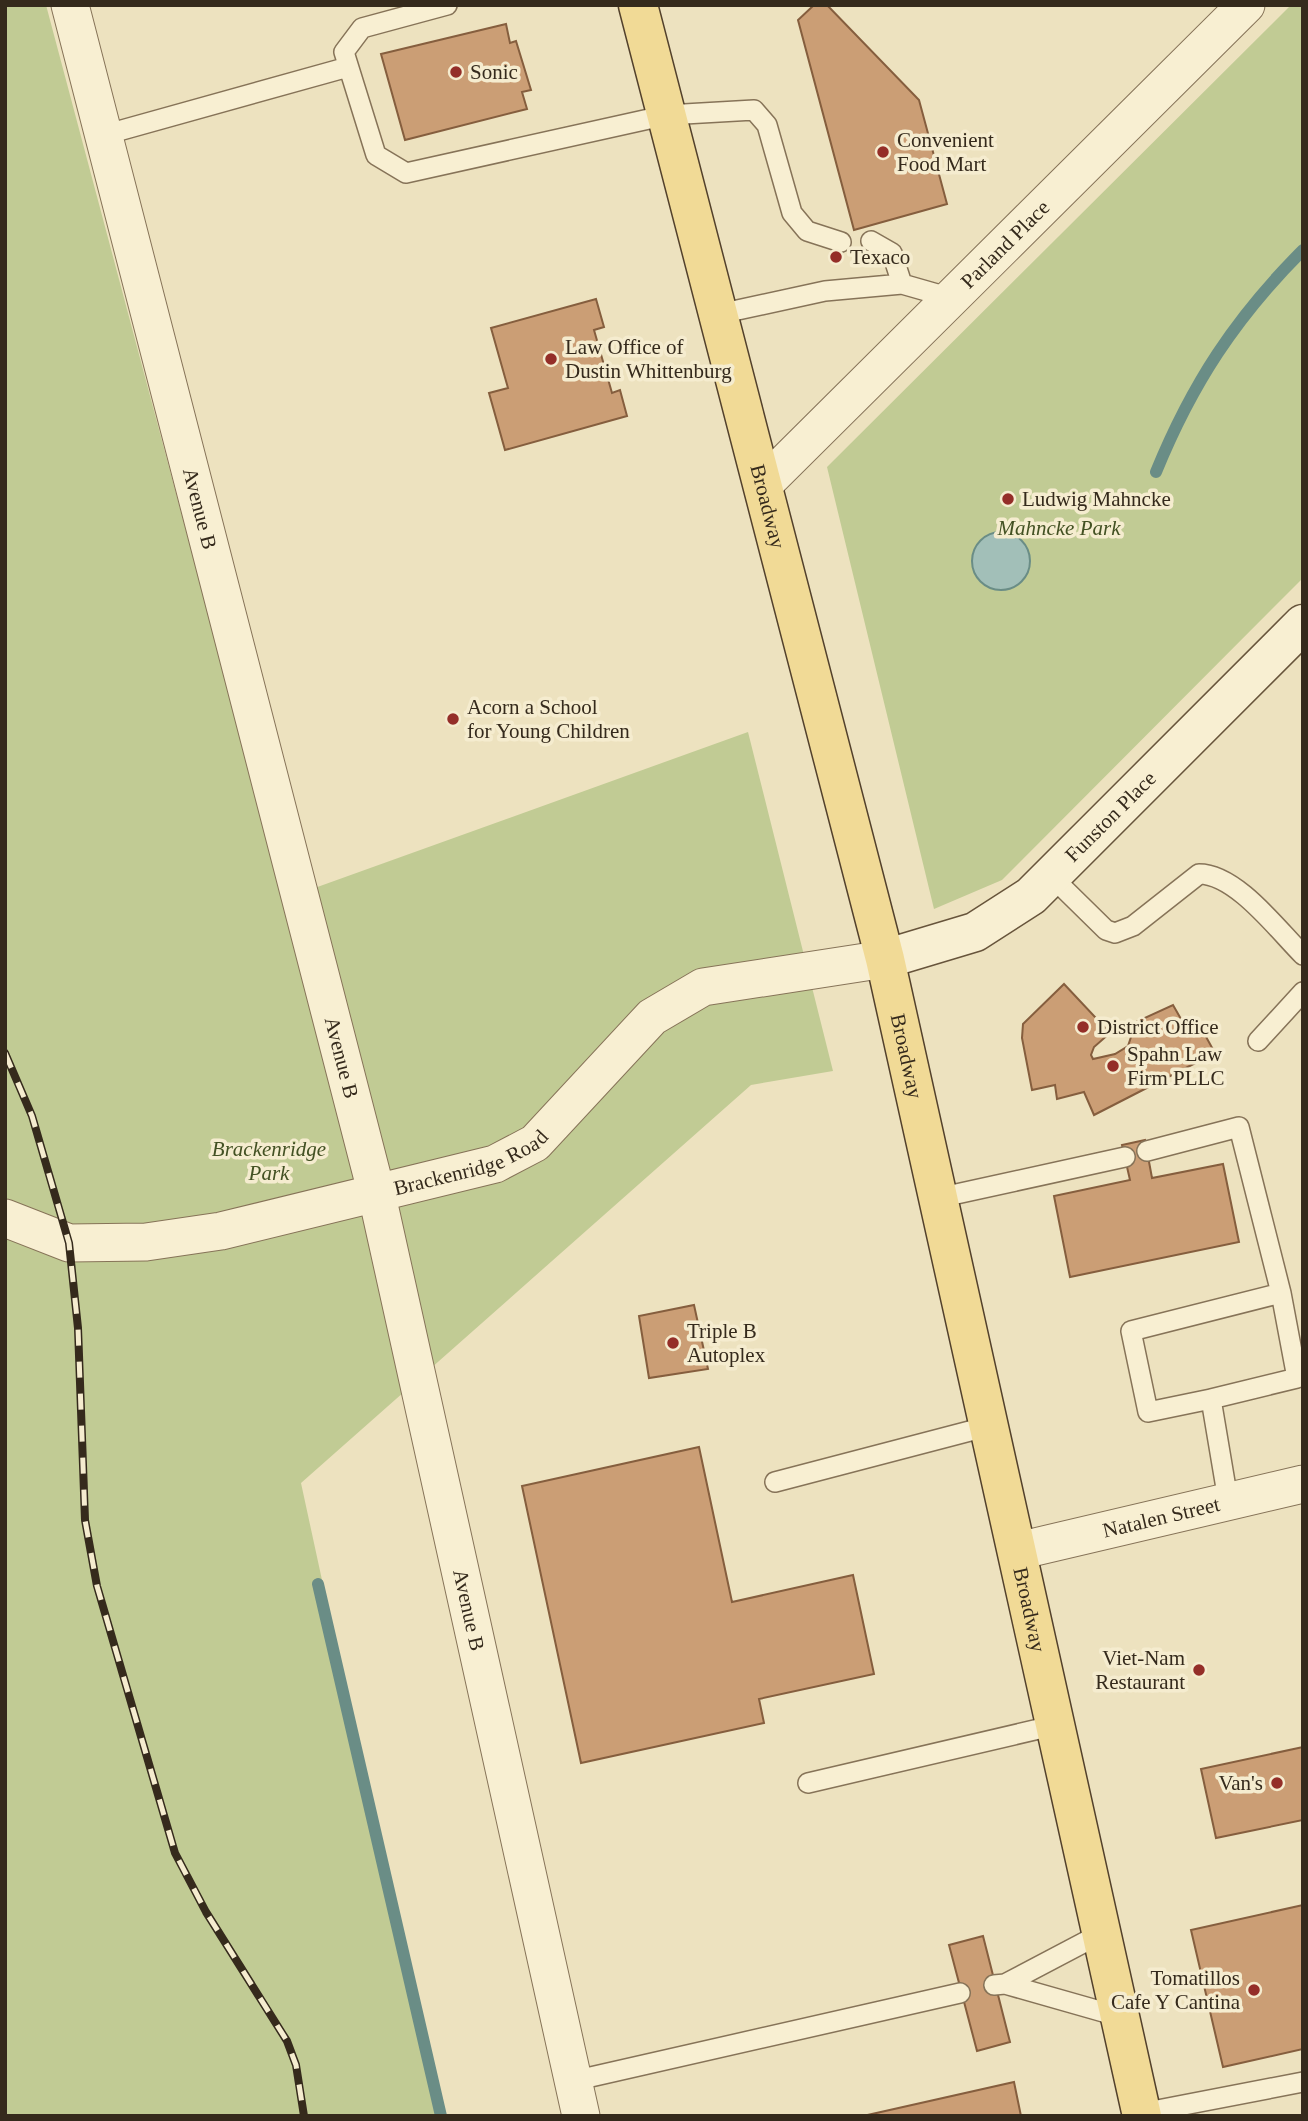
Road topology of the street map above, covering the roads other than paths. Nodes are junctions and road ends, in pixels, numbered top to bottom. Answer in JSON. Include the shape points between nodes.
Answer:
{"nodes":[{"id":1,"x":70,"y":5,"type":"edge"},
{"id":2,"x":447,"y":5,"type":"edge"},
{"id":3,"x":638,"y":5,"type":"edge"},
{"id":4,"x":1247,"y":5,"type":"edge"},
{"id":5,"x":348,"y":67,"type":"junction"},
{"id":6,"x":667,"y":115,"type":"junction"},
{"id":7,"x":104,"y":135,"type":"junction"},
{"id":8,"x":871,"y":241,"type":"dead end"},
{"id":9,"x":841,"y":242,"type":"dead end"},
{"id":10,"x":902,"y":284,"type":"junction"},
{"id":11,"x":951,"y":298,"type":"junction"},
{"id":12,"x":719,"y":314,"type":"junction"},
{"id":13,"x":764,"y":484,"type":"junction"},
{"id":14,"x":1303,"y":624,"type":"edge"},
{"id":15,"x":1051,"y":876,"type":"junction"},
{"id":16,"x":1303,"y":955,"type":"edge"},
{"id":17,"x":885,"y":959,"type":"junction"},
{"id":18,"x":1303,"y":992,"type":"edge"},
{"id":19,"x":1258,"y":1041,"type":"dead end"},
{"id":20,"x":1147,"y":1151,"type":"dead end"},
{"id":21,"x":1125,"y":1157,"type":"dead end"},
{"id":22,"x":376,"y":1191,"type":"junction"},
{"id":23,"x":938,"y":1198,"type":"junction"},
{"id":24,"x":5,"y":1218,"type":"edge"},
{"id":25,"x":1281,"y":1293,"type":"junction"},
{"id":26,"x":1211,"y":1399,"type":"junction"},
{"id":27,"x":989,"y":1426,"type":"junction"},
{"id":28,"x":775,"y":1482,"type":"dead end"},
{"id":29,"x":1303,"y":1484,"type":"edge"},
{"id":30,"x":1228,"y":1500,"type":"junction"},
{"id":31,"x":1018,"y":1551,"type":"junction"},
{"id":32,"x":1056,"y":1725,"type":"junction"},
{"id":33,"x":808,"y":1783,"type":"dead end"},
{"id":34,"x":1102,"y":1933,"type":"junction"},
{"id":35,"x":960,"y":1993,"type":"dead end"},
{"id":36,"x":1121,"y":2017,"type":"junction"},
{"id":37,"x":573,"y":2081,"type":"junction"},
{"id":38,"x":1303,"y":2082,"type":"edge"},
{"id":39,"x":1142,"y":2114,"type":"edge"},
{"id":40,"x":580,"y":2116,"type":"edge"}],
"edges":[{"from":1,"to":7,"type":"street","name":"Avenue B"},
{"from":2,"to":5,"type":"lane","via":[[362,29],[344,52]]},
{"from":3,"to":6,"type":"main road","name":"Broadway"},
{"from":4,"to":11,"type":"street","name":"Parland Place"},
{"from":5,"to":6,"type":"lane","via":[[376,155],[406,173]]},
{"from":5,"to":7,"type":"lane"},
{"from":6,"to":9,"type":"lane","via":[[754,110],[766,124],[792,214],[807,231]]},
{"from":6,"to":12,"type":"main road","name":"Broadway"},
{"from":7,"to":22,"type":"street","name":"Avenue B"},
{"from":8,"to":10,"type":"lane","via":[[892,253]]},
{"from":10,"to":11,"type":"lane"},
{"from":10,"to":12,"type":"lane","via":[[825,291]]},
{"from":11,"to":13,"type":"street","name":"Parland Place"},
{"from":12,"to":13,"type":"main road","name":"Broadway"},
{"from":13,"to":17,"type":"main road","name":"Broadway"},
{"from":14,"to":15,"type":"street","name":"Funston Place"},
{"from":15,"to":16,"type":"lane","via":[[1105,930],[1115,933],[1133,926],[1199,874],[1211,874],[1230,882]]},
{"from":15,"to":17,"type":"street","name":"Funston Place","via":[[1031,896],[975,932]]},
{"from":17,"to":22,"type":"street","name":"Brackenridge Road","via":[[703,987],[652,1017],[535,1143],[495,1164]]},
{"from":17,"to":23,"type":"main road","name":"Broadway"},
{"from":18,"to":19,"type":"lane"},
{"from":20,"to":25,"type":"lane","via":[[1239,1127]]},
{"from":21,"to":23,"type":"lane"},
{"from":22,"to":24,"type":"street","name":"Brackenridge Road","via":[[221,1231],[146,1242],[69,1243]]},
{"from":22,"to":37,"type":"street","name":"Avenue B"},
{"from":23,"to":27,"type":"main road","name":"Broadway"},
{"from":25,"to":26,"type":"lane","via":[[1297,1378]]},
{"from":25,"to":26,"type":"lane","via":[[1131,1331],[1148,1412]]},
{"from":26,"to":30,"type":"lane"},
{"from":27,"to":28,"type":"lane"},
{"from":27,"to":31,"type":"main road","name":"Broadway"},
{"from":29,"to":30,"type":"street","name":"Natalen Street"},
{"from":30,"to":31,"type":"street","name":"Natalen Street"},
{"from":31,"to":32,"type":"main road","name":"Broadway"},
{"from":32,"to":33,"type":"lane"},
{"from":32,"to":34,"type":"main road","name":"Broadway"},
{"from":34,"to":36,"type":"main road","name":"Broadway"},
{"from":34,"to":36,"type":"lane","via":[[1000,1984]]},
{"from":35,"to":37,"type":"lane"},
{"from":36,"to":39,"type":"main road","name":"Broadway"},
{"from":37,"to":40,"type":"street","name":"Avenue B"},
{"from":38,"to":39,"type":"lane"}]}
